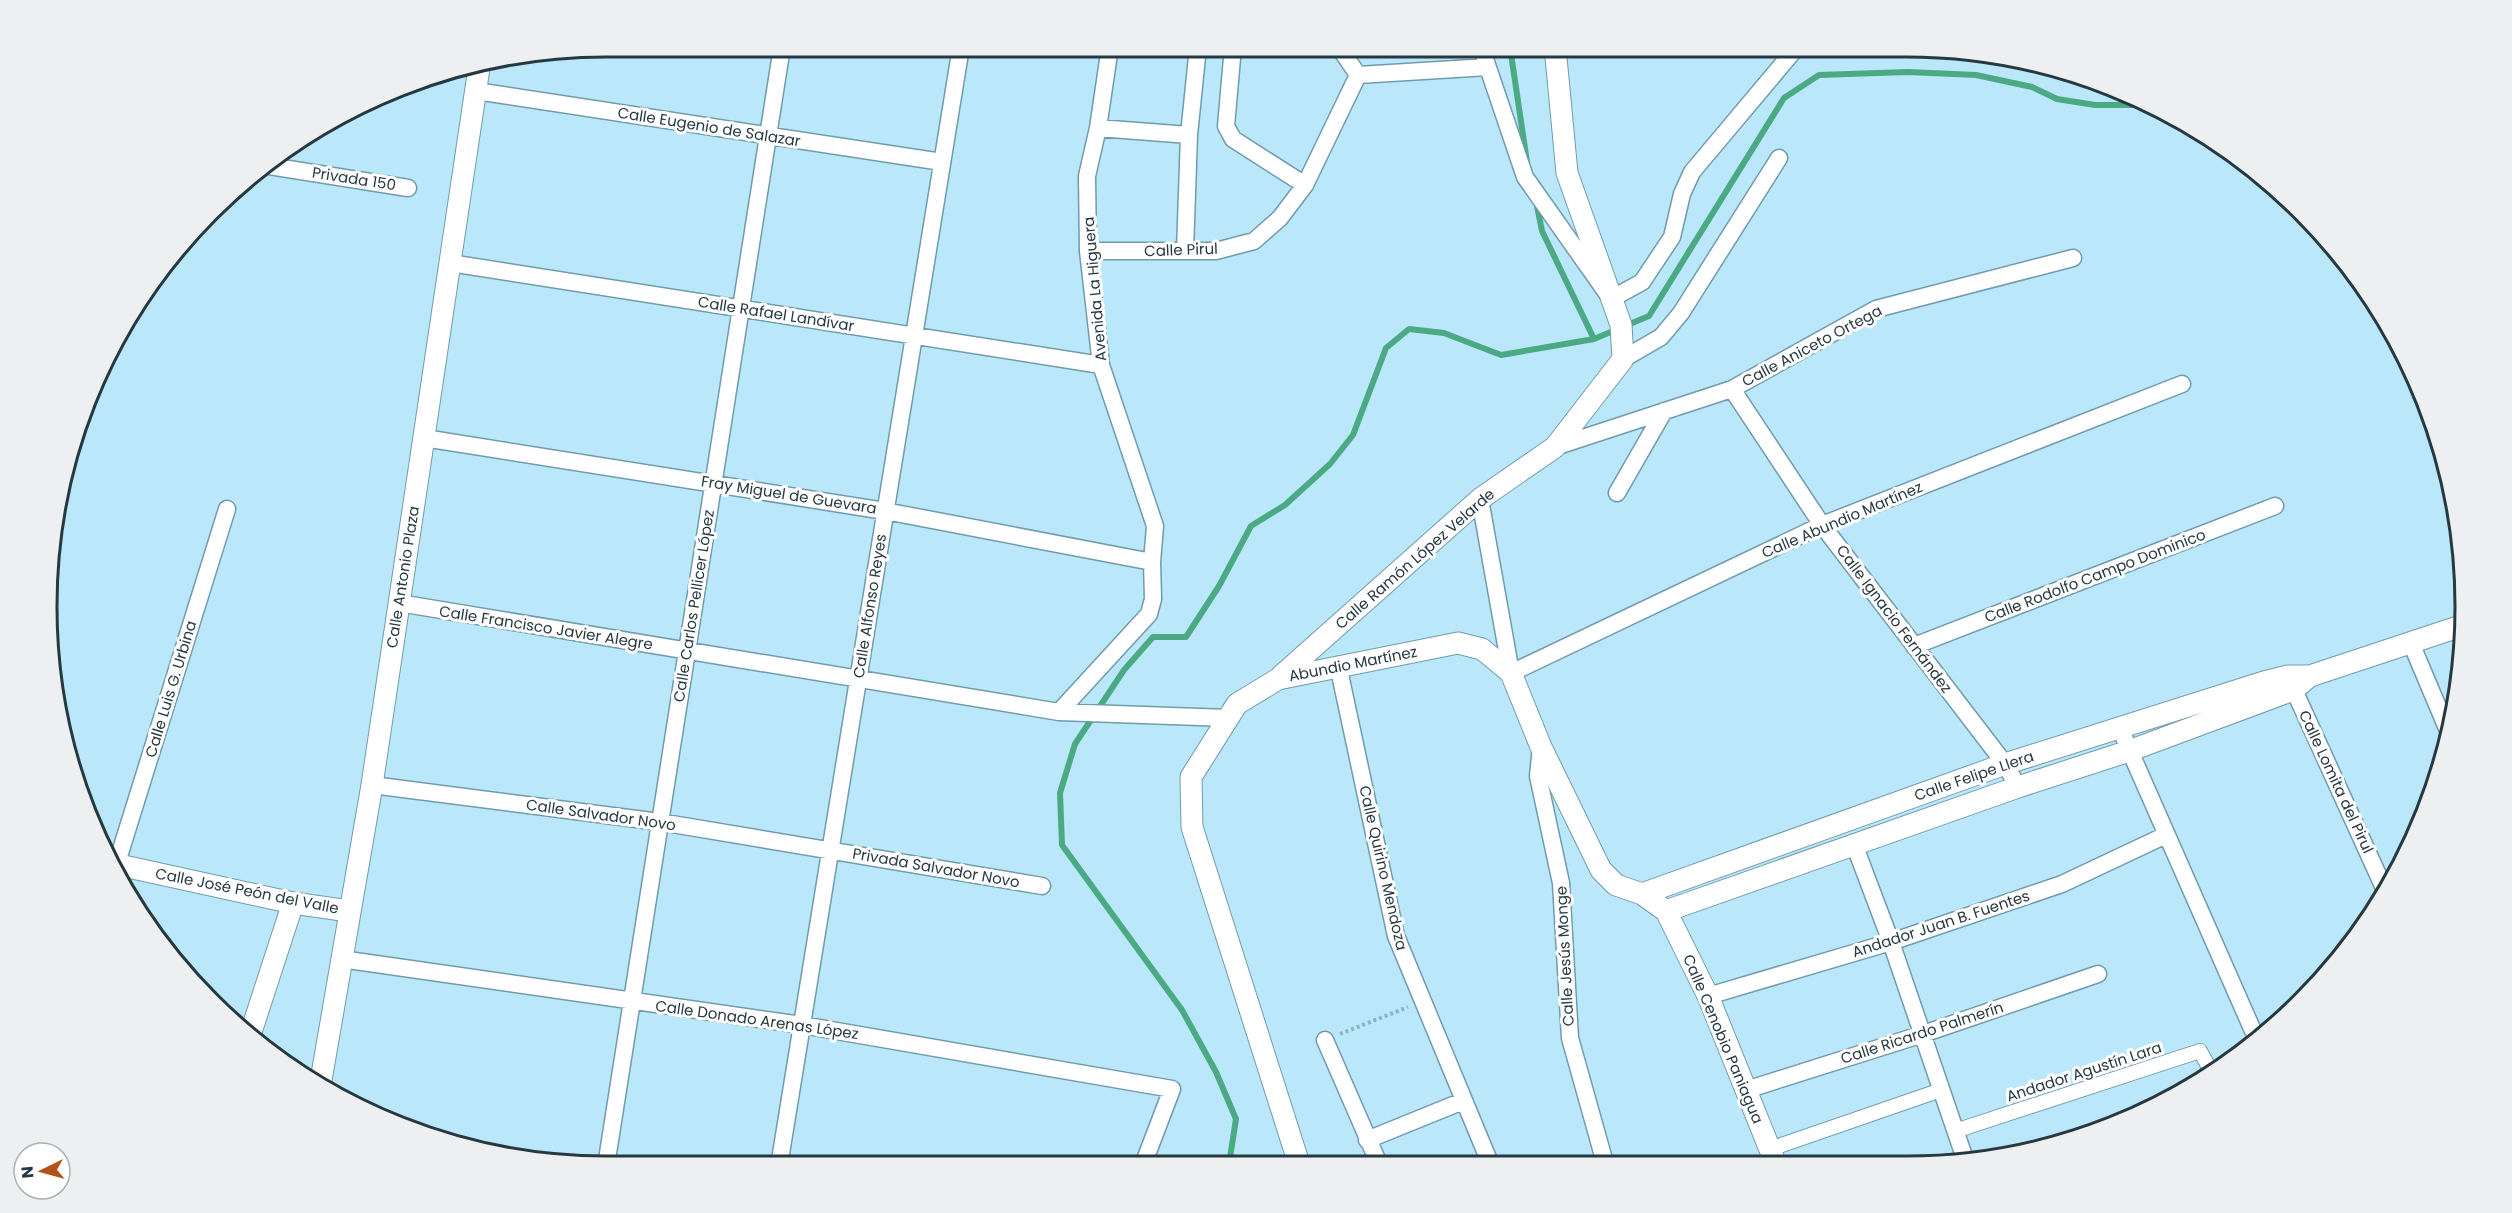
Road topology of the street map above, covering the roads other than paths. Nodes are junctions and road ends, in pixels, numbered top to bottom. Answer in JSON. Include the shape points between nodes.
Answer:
{"nodes":[{"id":1,"x":780,"y":57,"type":"edge"},
{"id":2,"x":959,"y":57,"type":"edge"},
{"id":3,"x":1108,"y":57,"type":"edge"},
{"id":4,"x":1197,"y":57,"type":"edge"},
{"id":5,"x":1232,"y":57,"type":"edge"},
{"id":6,"x":1346,"y":57,"type":"edge"},
{"id":7,"x":1484,"y":57,"type":"edge"},
{"id":8,"x":1556,"y":57,"type":"edge"},
{"id":9,"x":1788,"y":57,"type":"edge"},
{"id":10,"x":1488,"y":68,"type":"junction"},
{"id":11,"x":478,"y":73,"type":"edge"},
{"id":12,"x":1358,"y":75,"type":"junction"},
{"id":13,"x":476,"y":91,"type":"junction"},
{"id":14,"x":1098,"y":128,"type":"junction"},
{"id":15,"x":1189,"y":135,"type":"junction"},
{"id":16,"x":768,"y":136,"type":"junction"},
{"id":17,"x":1779,"y":158,"type":"dead end"},
{"id":18,"x":942,"y":162,"type":"junction"},
{"id":19,"x":277,"y":167,"type":"edge"},
{"id":20,"x":1305,"y":185,"type":"junction"},
{"id":21,"x":408,"y":188,"type":"dead end"},
{"id":22,"x":1088,"y":250,"type":"junction"},
{"id":23,"x":1189,"y":251,"type":"junction"},
{"id":24,"x":2073,"y":258,"type":"dead end"},
{"id":25,"x":450,"y":263,"type":"junction"},
{"id":26,"x":1611,"y":299,"type":"junction"},
{"id":27,"x":741,"y":308,"type":"junction"},
{"id":28,"x":914,"y":336,"type":"junction"},
{"id":29,"x":1624,"y":354,"type":"junction"},
{"id":30,"x":1101,"y":365,"type":"junction"},
{"id":31,"x":2182,"y":384,"type":"dead end"},
{"id":32,"x":1732,"y":389,"type":"junction"},
{"id":33,"x":1664,"y":411,"type":"junction"},
{"id":34,"x":424,"y":438,"type":"junction"},
{"id":35,"x":1555,"y":447,"type":"junction"},
{"id":36,"x":713,"y":483,"type":"junction"},
{"id":37,"x":1617,"y":493,"type":"dead end"},
{"id":38,"x":1480,"y":499,"type":"junction"},
{"id":39,"x":2275,"y":506,"type":"dead end"},
{"id":40,"x":226,"y":508,"type":"dead end"},
{"id":41,"x":885,"y":511,"type":"junction"},
{"id":42,"x":1822,"y":525,"type":"junction"},
{"id":43,"x":1152,"y":562,"type":"junction"},
{"id":44,"x":399,"y":603,"type":"junction"},
{"id":45,"x":2454,"y":628,"type":"edge"},
{"id":46,"x":2411,"y":643,"type":"junction"},
{"id":47,"x":1914,"y":646,"type":"junction"},
{"id":48,"x":687,"y":651,"type":"junction"},
{"id":49,"x":1338,"y":665,"type":"junction"},
{"id":50,"x":1511,"y":673,"type":"junction"},
{"id":51,"x":858,"y":679,"type":"junction"},
{"id":52,"x":1278,"y":679,"type":"junction"},
{"id":53,"x":2290,"y":683,"type":"junction"},
{"id":54,"x":1064,"y":712,"type":"junction"},
{"id":55,"x":2443,"y":717,"type":"edge"},
{"id":56,"x":1228,"y":718,"type":"junction"},
{"id":57,"x":2119,"y":726,"type":"junction"},
{"id":58,"x":1541,"y":747,"type":"junction"},
{"id":59,"x":2129,"y":751,"type":"junction"},
{"id":60,"x":2005,"y":764,"type":"junction"},
{"id":61,"x":372,"y":785,"type":"junction"},
{"id":62,"x":2018,"y":787,"type":"junction"},
{"id":63,"x":660,"y":822,"type":"junction"},
{"id":64,"x":2166,"y":835,"type":"junction"},
{"id":65,"x":1854,"y":844,"type":"junction"},
{"id":66,"x":830,"y":850,"type":"junction"},
{"id":67,"x":117,"y":855,"type":"edge"},
{"id":68,"x":123,"y":867,"type":"edge"},
{"id":69,"x":2381,"y":881,"type":"edge"},
{"id":70,"x":1042,"y":886,"type":"dead end"},
{"id":71,"x":1642,"y":894,"type":"junction"},
{"id":72,"x":293,"y":903,"type":"junction"},
{"id":73,"x":349,"y":911,"type":"junction"},
{"id":74,"x":1666,"y":911,"type":"junction"},
{"id":75,"x":1891,"y":942,"type":"junction"},
{"id":76,"x":341,"y":958,"type":"junction"},
{"id":77,"x":2097,"y":974,"type":"dead end"},
{"id":78,"x":1708,"y":996,"type":"junction"},
{"id":79,"x":631,"y":1002,"type":"junction"},
{"id":80,"x":802,"y":1025,"type":"junction"},
{"id":81,"x":253,"y":1027,"type":"edge"},
{"id":82,"x":2253,"y":1032,"type":"edge"},
{"id":83,"x":1923,"y":1034,"type":"junction"},
{"id":84,"x":1325,"y":1040,"type":"road end"},
{"id":85,"x":2208,"y":1065,"type":"edge"},
{"id":86,"x":322,"y":1076,"type":"edge"},
{"id":87,"x":1746,"y":1090,"type":"junction"},
{"id":88,"x":1941,"y":1090,"type":"junction"},
{"id":89,"x":1463,"y":1101,"type":"junction"},
{"id":90,"x":1955,"y":1131,"type":"junction"},
{"id":91,"x":1367,"y":1140,"type":"junction"},
{"id":92,"x":1963,"y":1153,"type":"edge"},
{"id":93,"x":608,"y":1156,"type":"edge"},
{"id":94,"x":781,"y":1156,"type":"edge"},
{"id":95,"x":1146,"y":1156,"type":"edge"},
{"id":96,"x":1296,"y":1156,"type":"edge"},
{"id":97,"x":1375,"y":1156,"type":"edge"},
{"id":98,"x":1487,"y":1156,"type":"edge"},
{"id":99,"x":1603,"y":1156,"type":"edge"},
{"id":100,"x":1772,"y":1156,"type":"edge"}],
"edges":[{"from":1,"to":16,"type":"street","name":"Calle Carlos Pellicer López"},
{"from":2,"to":18,"type":"street","name":"Calle Alfonso Reyes"},
{"from":3,"to":14,"type":"street","name":"Avenida La Higuera"},
{"from":4,"to":15,"type":"street"},
{"from":5,"to":20,"type":"street","via":[[1226,126],[1233,140]]},
{"from":6,"to":12,"type":"street"},
{"from":7,"to":10,"type":"street"},
{"from":8,"to":26,"type":"street","via":[[1567,173]]},
{"from":9,"to":26,"type":"street","via":[[1692,172],[1682,194],[1672,237],[1642,282]]},
{"from":10,"to":12,"type":"street"},
{"from":10,"to":26,"type":"street","via":[[1525,177]]},
{"from":11,"to":13,"type":"street","name":"Calle Antonio Plaza"},
{"from":12,"to":20,"type":"street","name":"Calle Pirul"},
{"from":13,"to":16,"type":"street","name":"Calle Eugenio de Salazar"},
{"from":13,"to":25,"type":"street","name":"Calle Antonio Plaza"},
{"from":14,"to":15,"type":"street"},
{"from":14,"to":22,"type":"street","name":"Avenida La Higuera","via":[[1087,176]]},
{"from":15,"to":23,"type":"street"},
{"from":16,"to":18,"type":"street","name":"Calle Eugenio de Salazar"},
{"from":16,"to":27,"type":"street","name":"Calle Carlos Pellicer López"},
{"from":17,"to":29,"type":"street","via":[[1681,313],[1661,337]]},
{"from":18,"to":28,"type":"street","name":"Calle Alfonso Reyes"},
{"from":19,"to":21,"type":"street","name":"Privada 150"},
{"from":20,"to":23,"type":"street","name":"Calle Pirul","via":[[1280,218],[1254,241],[1216,250]]},
{"from":22,"to":23,"type":"street","name":"Calle Pirul"},
{"from":22,"to":30,"type":"street","name":"Avenida La Higuera"},
{"from":24,"to":32,"type":"street","name":"Calle Aniceto Ortega","via":[[1876,309]]},
{"from":25,"to":27,"type":"street","name":"Calle Rafael Landívar"},
{"from":25,"to":34,"type":"street","name":"Calle Antonio Plaza"},
{"from":26,"to":29,"type":"street","via":[[1621,325]]},
{"from":27,"to":28,"type":"street","name":"Calle Rafael Landívar"},
{"from":27,"to":36,"type":"street","name":"Calle Carlos Pellicer López"},
{"from":28,"to":30,"type":"street","name":"Calle Rafael Landívar"},
{"from":28,"to":41,"type":"street","name":"Calle Alfonso Reyes"},
{"from":29,"to":35,"type":"street","name":"Calle Ramón López Velarde"},
{"from":30,"to":43,"type":"street","name":"Avenida La Higuera","via":[[1155,526]]},
{"from":31,"to":42,"type":"street","name":"Calle Abundio Martínez"},
{"from":32,"to":33,"type":"street","name":"Calle Aniceto Ortega"},
{"from":32,"to":42,"type":"street","name":"Calle Ignacio Fernández"},
{"from":33,"to":35,"type":"street","name":"Calle Aniceto Ortega"},
{"from":33,"to":37,"type":"street"},
{"from":34,"to":36,"type":"street","name":"Fray Miguel de Guevara"},
{"from":34,"to":44,"type":"street","name":"Calle Antonio Plaza"},
{"from":35,"to":38,"type":"street","name":"Calle Ramón López Velarde"},
{"from":36,"to":41,"type":"street","name":"Fray Miguel de Guevara"},
{"from":36,"to":48,"type":"street","name":"Calle Carlos Pellicer López"},
{"from":38,"to":50,"type":"street"},
{"from":38,"to":52,"type":"street","name":"Calle Ramón López Velarde"},
{"from":39,"to":47,"type":"street","name":"Calle Rodolfo Campo Dominico"},
{"from":40,"to":67,"type":"street","name":"Calle Luis G. Urbina"},
{"from":41,"to":43,"type":"street","name":"Fray Miguel de Guevara"},
{"from":41,"to":51,"type":"street","name":"Calle Alfonso Reyes"},
{"from":42,"to":47,"type":"street","name":"Calle Ignacio Fernández"},
{"from":42,"to":50,"type":"street","name":"Calle Abundio Martínez"},
{"from":43,"to":54,"type":"street","name":"Avenida La Higuera","via":[[1153,599],[1149,614]]},
{"from":44,"to":48,"type":"street","name":"Calle Francisco Javier Alegre"},
{"from":44,"to":61,"type":"street","name":"Calle Antonio Plaza"},
{"from":45,"to":46,"type":"street","name":"Calle Felipe Llera"},
{"from":46,"to":53,"type":"street","name":"Calle Felipe Llera"},
{"from":46,"to":55,"type":"street"},
{"from":47,"to":60,"type":"street","name":"Calle Ignacio Fernández"},
{"from":48,"to":51,"type":"street","name":"Calle Francisco Javier Alegre"},
{"from":48,"to":63,"type":"street","name":"Calle Carlos Pellicer López"},
{"from":49,"to":50,"type":"street","name":"Abundio Martínez","via":[[1458,643],[1482,649]]},
{"from":49,"to":52,"type":"street","name":"Abundio Martínez"},
{"from":49,"to":89,"type":"street","name":"Calle Quirino Mendoza","via":[[1396,936]]},
{"from":50,"to":58,"type":"street","name":"Abundio Martínez"},
{"from":51,"to":54,"type":"street","name":"Calle Francisco Javier Alegre"},
{"from":51,"to":66,"type":"street","name":"Calle Alfonso Reyes"},
{"from":52,"to":56,"type":"street","name":"Abundio Martínez","via":[[1237,704]]},
{"from":53,"to":57,"type":"street","name":"Calle Felipe Llera"},
{"from":53,"to":59,"type":"street","name":"Calle Felipe Llera"},
{"from":53,"to":69,"type":"street","name":"Calle Lomita del Pirul"},
{"from":54,"to":56,"type":"street","name":"Calle Francisco Javier Alegre"},
{"from":56,"to":96,"type":"street","name":"Abundio Martínez","via":[[1191,777],[1192,827]]},
{"from":57,"to":59,"type":"street"},
{"from":57,"to":60,"type":"street","name":"Calle Felipe Llera"},
{"from":58,"to":71,"type":"street","name":"Abundio Martínez","via":[[1601,870],[1616,885]]},
{"from":58,"to":99,"type":"street","name":"Calle Jesús Monge","via":[[1538,776],[1561,883],[1570,1038]]},
{"from":59,"to":62,"type":"street","name":"Calle Felipe Llera"},
{"from":59,"to":64,"type":"street"},
{"from":60,"to":62,"type":"street","name":"Calle Ignacio Fernández"},
{"from":60,"to":71,"type":"street","name":"Calle Felipe Llera"},
{"from":61,"to":63,"type":"street","name":"Calle Salvador Novo"},
{"from":61,"to":73,"type":"street","name":"Calle Antonio Plaza"},
{"from":62,"to":65,"type":"street","name":"Calle Felipe Llera"},
{"from":63,"to":66,"type":"street","name":"Calle Salvador Novo"},
{"from":63,"to":79,"type":"street","name":"Calle Carlos Pellicer López"},
{"from":64,"to":75,"type":"street","name":"Andador Juan B. Fuentes","via":[[2062,884]]},
{"from":64,"to":82,"type":"street"},
{"from":65,"to":74,"type":"street","name":"Calle Felipe Llera"},
{"from":65,"to":75,"type":"street"},
{"from":66,"to":70,"type":"street","name":"Privada Salvador Novo"},
{"from":66,"to":80,"type":"street","name":"Calle Alfonso Reyes"},
{"from":68,"to":72,"type":"street","name":"Calle José Peón del Valle"},
{"from":71,"to":74,"type":"street","name":"Calle Cenobio Paniagua"},
{"from":72,"to":73,"type":"street","name":"Calle José Peón del Valle"},
{"from":72,"to":81,"type":"street"},
{"from":73,"to":76,"type":"street","name":"Calle Antonio Plaza"},
{"from":74,"to":78,"type":"street","name":"Calle Cenobio Paniagua"},
{"from":75,"to":78,"type":"street","name":"Andador Juan B. Fuentes"},
{"from":75,"to":83,"type":"street"},
{"from":76,"to":79,"type":"street","name":"Calle Donado Arenas López"},
{"from":76,"to":86,"type":"street","name":"Calle Antonio Plaza"},
{"from":77,"to":83,"type":"street","name":"Calle Ricardo Palmerín"},
{"from":78,"to":87,"type":"street","name":"Calle Cenobio Paniagua"},
{"from":79,"to":80,"type":"street","name":"Calle Donado Arenas López"},
{"from":79,"to":93,"type":"street","name":"Calle Carlos Pellicer López"},
{"from":80,"to":94,"type":"street","name":"Calle Alfonso Reyes"},
{"from":80,"to":95,"type":"street","name":"Calle Donado Arenas López","via":[[1172,1089]]},
{"from":83,"to":87,"type":"street","name":"Calle Ricardo Palmerín"},
{"from":83,"to":88,"type":"street"},
{"from":84,"to":91,"type":"street"},
{"from":85,"to":90,"type":"street","name":"Andador Agustín Lara","via":[[2200,1051]]},
{"from":87,"to":100,"type":"street","name":"Calle Cenobio Paniagua"},
{"from":88,"to":90,"type":"street"},
{"from":88,"to":100,"type":"street"},
{"from":89,"to":91,"type":"street"},
{"from":89,"to":98,"type":"street","name":"Calle Quirino Mendoza"},
{"from":90,"to":92,"type":"street"},
{"from":91,"to":97,"type":"street"}]}
